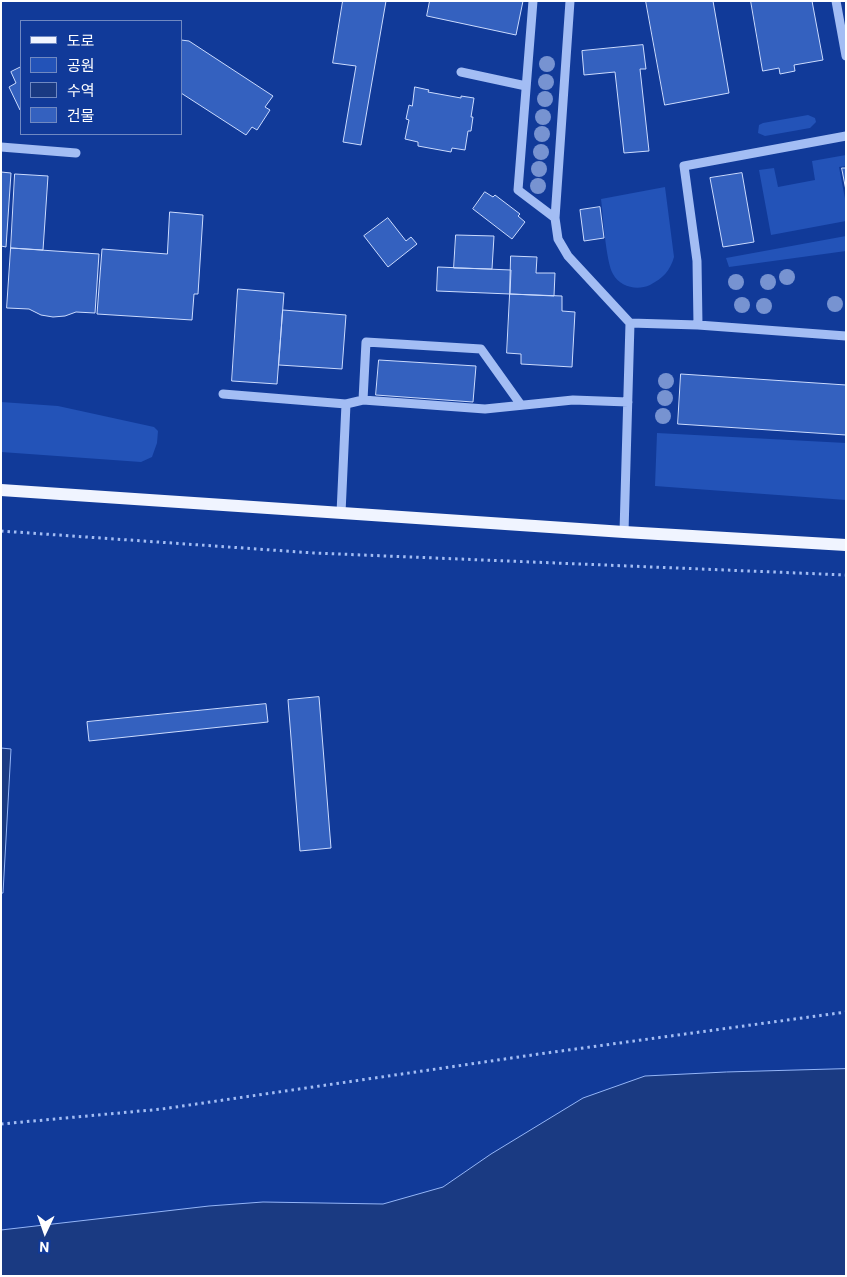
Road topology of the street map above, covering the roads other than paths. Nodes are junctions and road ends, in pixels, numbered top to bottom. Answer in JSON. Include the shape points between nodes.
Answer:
{"nodes":[{"id":1,"x":533,"y":1,"type":"edge"},
{"id":2,"x":570,"y":1,"type":"edge"},
{"id":3,"x":836,"y":1,"type":"edge"},
{"id":4,"x":846,"y":56,"type":"edge"},
{"id":5,"x":461,"y":72,"type":"dead end"},
{"id":6,"x":526,"y":86,"type":"junction"},
{"id":7,"x":846,"y":136,"type":"edge"},
{"id":8,"x":1,"y":147,"type":"edge"},
{"id":9,"x":76,"y":152,"type":"dead end"},
{"id":10,"x":554,"y":218,"type":"junction"},
{"id":11,"x":630,"y":323,"type":"junction"},
{"id":12,"x":698,"y":325,"type":"junction"},
{"id":13,"x":846,"y":336,"type":"edge"},
{"id":14,"x":223,"y":394,"type":"dead end"},
{"id":15,"x":362,"y":400,"type":"junction"},
{"id":16,"x":628,"y":402,"type":"junction"},
{"id":17,"x":346,"y":404,"type":"junction"},
{"id":18,"x":521,"y":405,"type":"junction"},
{"id":19,"x":1,"y":490,"type":"edge"},
{"id":20,"x":341,"y":513,"type":"junction"},
{"id":21,"x":624,"y":532,"type":"junction"},
{"id":22,"x":846,"y":545,"type":"edge"}],
"edges":[{"from":1,"to":6,"type":"street"},
{"from":2,"to":10,"type":"street"},
{"from":3,"to":4,"type":"street"},
{"from":5,"to":6,"type":"street"},
{"from":6,"to":10,"type":"street","via":[[518,190]]},
{"from":7,"to":12,"type":"street","via":[[684,166],[697,260]]},
{"from":8,"to":9,"type":"street"},
{"from":10,"to":11,"type":"street","via":[[558,239],[568,256]]},
{"from":11,"to":12,"type":"street"},
{"from":11,"to":16,"type":"street"},
{"from":12,"to":13,"type":"street"},
{"from":14,"to":17,"type":"street"},
{"from":15,"to":17,"type":"street"},
{"from":15,"to":18,"type":"street","via":[[485,408]]},
{"from":15,"to":18,"type":"street","via":[[366,342],[481,349]]},
{"from":16,"to":18,"type":"street","via":[[574,400]]},
{"from":16,"to":21,"type":"street"},
{"from":17,"to":20,"type":"street"},
{"from":19,"to":20,"type":"main road"},
{"from":20,"to":21,"type":"main road"},
{"from":21,"to":22,"type":"main road"}]}
